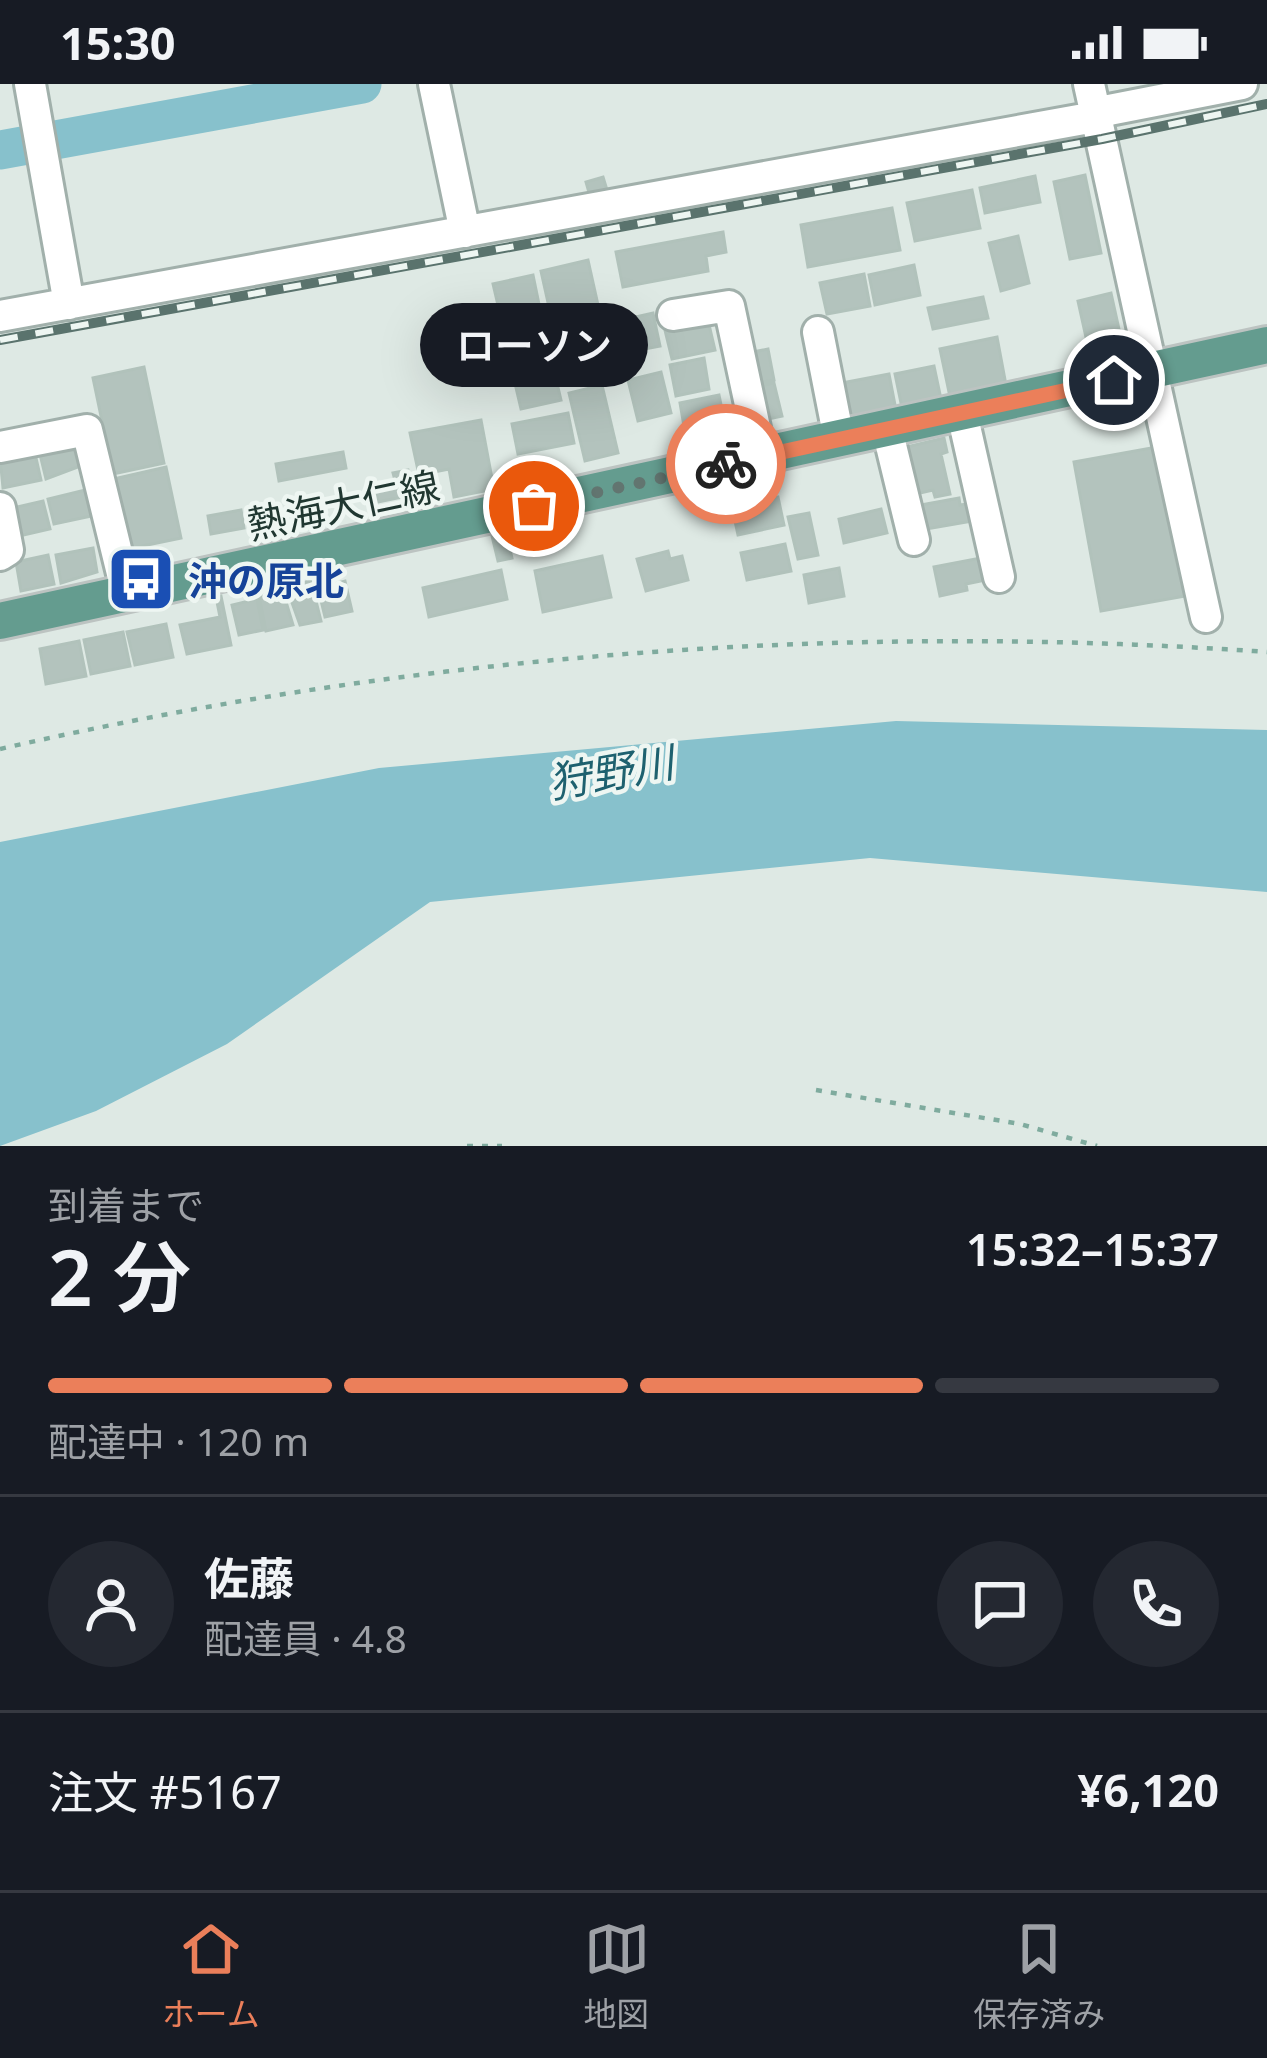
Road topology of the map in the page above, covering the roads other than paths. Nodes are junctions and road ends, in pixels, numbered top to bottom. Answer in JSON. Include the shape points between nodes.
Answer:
{"nodes":[{"id":1,"x":30,"y":84,"type":"edge"},
{"id":2,"x":434,"y":84,"type":"edge"},
{"id":3,"x":1089,"y":84,"type":"edge"},
{"id":4,"x":1242,"y":84,"type":"edge"},
{"id":5,"x":1095,"y":117,"type":"junction"},
{"id":6,"x":465,"y":232,"type":"junction"},
{"id":7,"x":69,"y":304,"type":"junction"},
{"id":8,"x":673,"y":315,"type":"dead end"},
{"id":9,"x":0,"y":316,"type":"edge"},
{"id":10,"x":818,"y":332,"type":"dead end"},
{"id":11,"x":1267,"y":345,"type":"edge"},
{"id":12,"x":1153,"y":371,"type":"junction"},
{"id":13,"x":962,"y":412,"type":"junction"},
{"id":14,"x":887,"y":429,"type":"junction"},
{"id":15,"x":839,"y":439,"type":"junction"},
{"id":16,"x":0,"y":447,"type":"edge"},
{"id":17,"x":761,"y":456,"type":"junction"},
{"id":18,"x":0,"y":508,"type":"edge"},
{"id":19,"x":914,"y":540,"type":"dead end"},
{"id":20,"x":0,"y":555,"type":"edge"},
{"id":21,"x":999,"y":577,"type":"dead end"},
{"id":22,"x":127,"y":594,"type":"junction"},
{"id":23,"x":1206,"y":617,"type":"dead end"},
{"id":24,"x":0,"y":621,"type":"edge"}],
"edges":[{"from":1,"to":7,"type":"street"},
{"from":2,"to":6,"type":"street"},
{"from":3,"to":5,"type":"street"},
{"from":4,"to":5,"type":"street"},
{"from":5,"to":6,"type":"street"},
{"from":5,"to":12,"type":"street"},
{"from":6,"to":7,"type":"street"},
{"from":7,"to":9,"type":"street"},
{"from":8,"to":17,"type":"street","via":[[729,305]]},
{"from":10,"to":15,"type":"street"},
{"from":11,"to":12,"type":"main road","name":"熱海大仁線"},
{"from":12,"to":13,"type":"main road","name":"熱海大仁線"},
{"from":12,"to":23,"type":"street"},
{"from":13,"to":14,"type":"main road","name":"熱海大仁線"},
{"from":13,"to":21,"type":"street"},
{"from":14,"to":15,"type":"main road","name":"熱海大仁線"},
{"from":14,"to":19,"type":"street"},
{"from":15,"to":17,"type":"main road","name":"熱海大仁線"},
{"from":16,"to":22,"type":"street","via":[[87,430]]},
{"from":17,"to":22,"type":"main road","name":"熱海大仁線"},
{"from":18,"to":20,"type":"street","via":[[8,550]]},
{"from":22,"to":24,"type":"main road","name":"熱海大仁線"}]}
